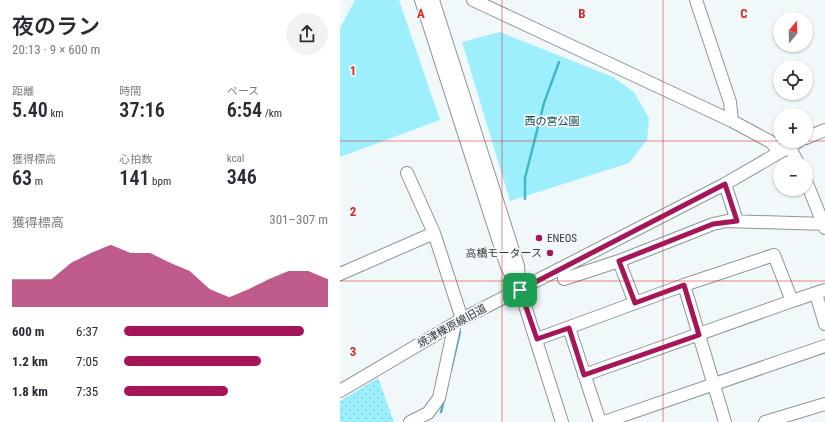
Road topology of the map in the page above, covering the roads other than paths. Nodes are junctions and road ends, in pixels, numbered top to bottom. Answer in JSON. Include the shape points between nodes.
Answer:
{"nodes":[{"id":1,"x":421,"y":0,"type":"edge"},
{"id":2,"x":434,"y":0,"type":"edge"},
{"id":3,"x":473,"y":0,"type":"edge"},
{"id":4,"x":696,"y":0,"type":"edge"},
{"id":5,"x":732,"y":121,"type":"junction"},
{"id":6,"x":825,"y":130,"type":"edge"},
{"id":7,"x":813,"y":135,"type":"edge"},
{"id":8,"x":773,"y":142,"type":"edge"},
{"id":9,"x":786,"y":148,"type":"edge"},
{"id":10,"x":407,"y":173,"type":"dead end"},
{"id":11,"x":725,"y":184,"type":"junction"},
{"id":12,"x":812,"y":196,"type":"edge"},
{"id":13,"x":737,"y":221,"type":"junction"},
{"id":14,"x":824,"y":225,"type":"edge"},
{"id":15,"x":434,"y":233,"type":"junction"},
{"id":16,"x":619,"y":261,"type":"junction"},
{"id":17,"x":340,"y":274,"type":"edge"},
{"id":18,"x":564,"y":279,"type":"dead end"},
{"id":19,"x":684,"y":285,"type":"junction"},
{"id":20,"x":520,"y":290,"type":"junction"},
{"id":21,"x":820,"y":292,"type":"edge"},
{"id":22,"x":792,"y":301,"type":"junction"},
{"id":23,"x":635,"y":303,"type":"junction"},
{"id":24,"x":459,"y":321,"type":"junction"},
{"id":25,"x":825,"y":324,"type":"edge"},
{"id":26,"x":569,"y":328,"type":"junction"},
{"id":27,"x":699,"y":335,"type":"junction"},
{"id":28,"x":537,"y":339,"type":"junction"},
{"id":29,"x":825,"y":346,"type":"edge"},
{"id":30,"x":584,"y":375,"type":"junction"},
{"id":31,"x":714,"y":384,"type":"junction"},
{"id":32,"x":340,"y":392,"type":"edge"},
{"id":33,"x":825,"y":404,"type":"edge"},
{"id":34,"x":410,"y":422,"type":"edge"},
{"id":35,"x":562,"y":422,"type":"edge"},
{"id":36,"x":600,"y":422,"type":"edge"},
{"id":37,"x":604,"y":422,"type":"edge"},
{"id":38,"x":725,"y":422,"type":"edge"},
{"id":39,"x":765,"y":422,"type":"edge"}],
"edges":[{"from":1,"to":20,"type":"street","via":[[507,267]]},
{"from":2,"to":20,"type":"street","via":[[518,266]]},
{"from":3,"to":5,"type":"street"},
{"from":4,"to":5,"type":"street","via":[[730,102]]},
{"from":5,"to":8,"type":"street"},
{"from":6,"to":7,"type":"street"},
{"from":9,"to":11,"type":"street","name":"焼津榛原線旧道"},
{"from":10,"to":15,"type":"street"},
{"from":11,"to":13,"type":"street"},
{"from":11,"to":20,"type":"street","name":"焼津榛原線旧道"},
{"from":12,"to":14,"type":"street"},
{"from":13,"to":14,"type":"street"},
{"from":13,"to":16,"type":"street","via":[[713,224]]},
{"from":15,"to":17,"type":"street"},
{"from":15,"to":24,"type":"street"},
{"from":16,"to":18,"type":"street"},
{"from":16,"to":23,"type":"street"},
{"from":19,"to":22,"type":"street","via":[[774,255]]},
{"from":19,"to":23,"type":"street"},
{"from":19,"to":27,"type":"street"},
{"from":20,"to":24,"type":"street","name":"焼津榛原線旧道"},
{"from":20,"to":28,"type":"street"},
{"from":21,"to":22,"type":"street"},
{"from":21,"to":25,"type":"street"},
{"from":22,"to":27,"type":"street"},
{"from":23,"to":26,"type":"street"},
{"from":24,"to":32,"type":"street","name":"焼津榛原線旧道"},
{"from":24,"to":34,"type":"street","via":[[439,398],[428,413]]},
{"from":26,"to":28,"type":"street"},
{"from":26,"to":30,"type":"street"},
{"from":27,"to":30,"type":"street"},
{"from":27,"to":31,"type":"street"},
{"from":28,"to":35,"type":"street"},
{"from":29,"to":31,"type":"street"},
{"from":30,"to":36,"type":"street"},
{"from":31,"to":37,"type":"street"},
{"from":31,"to":38,"type":"street"},
{"from":33,"to":39,"type":"street"}]}
